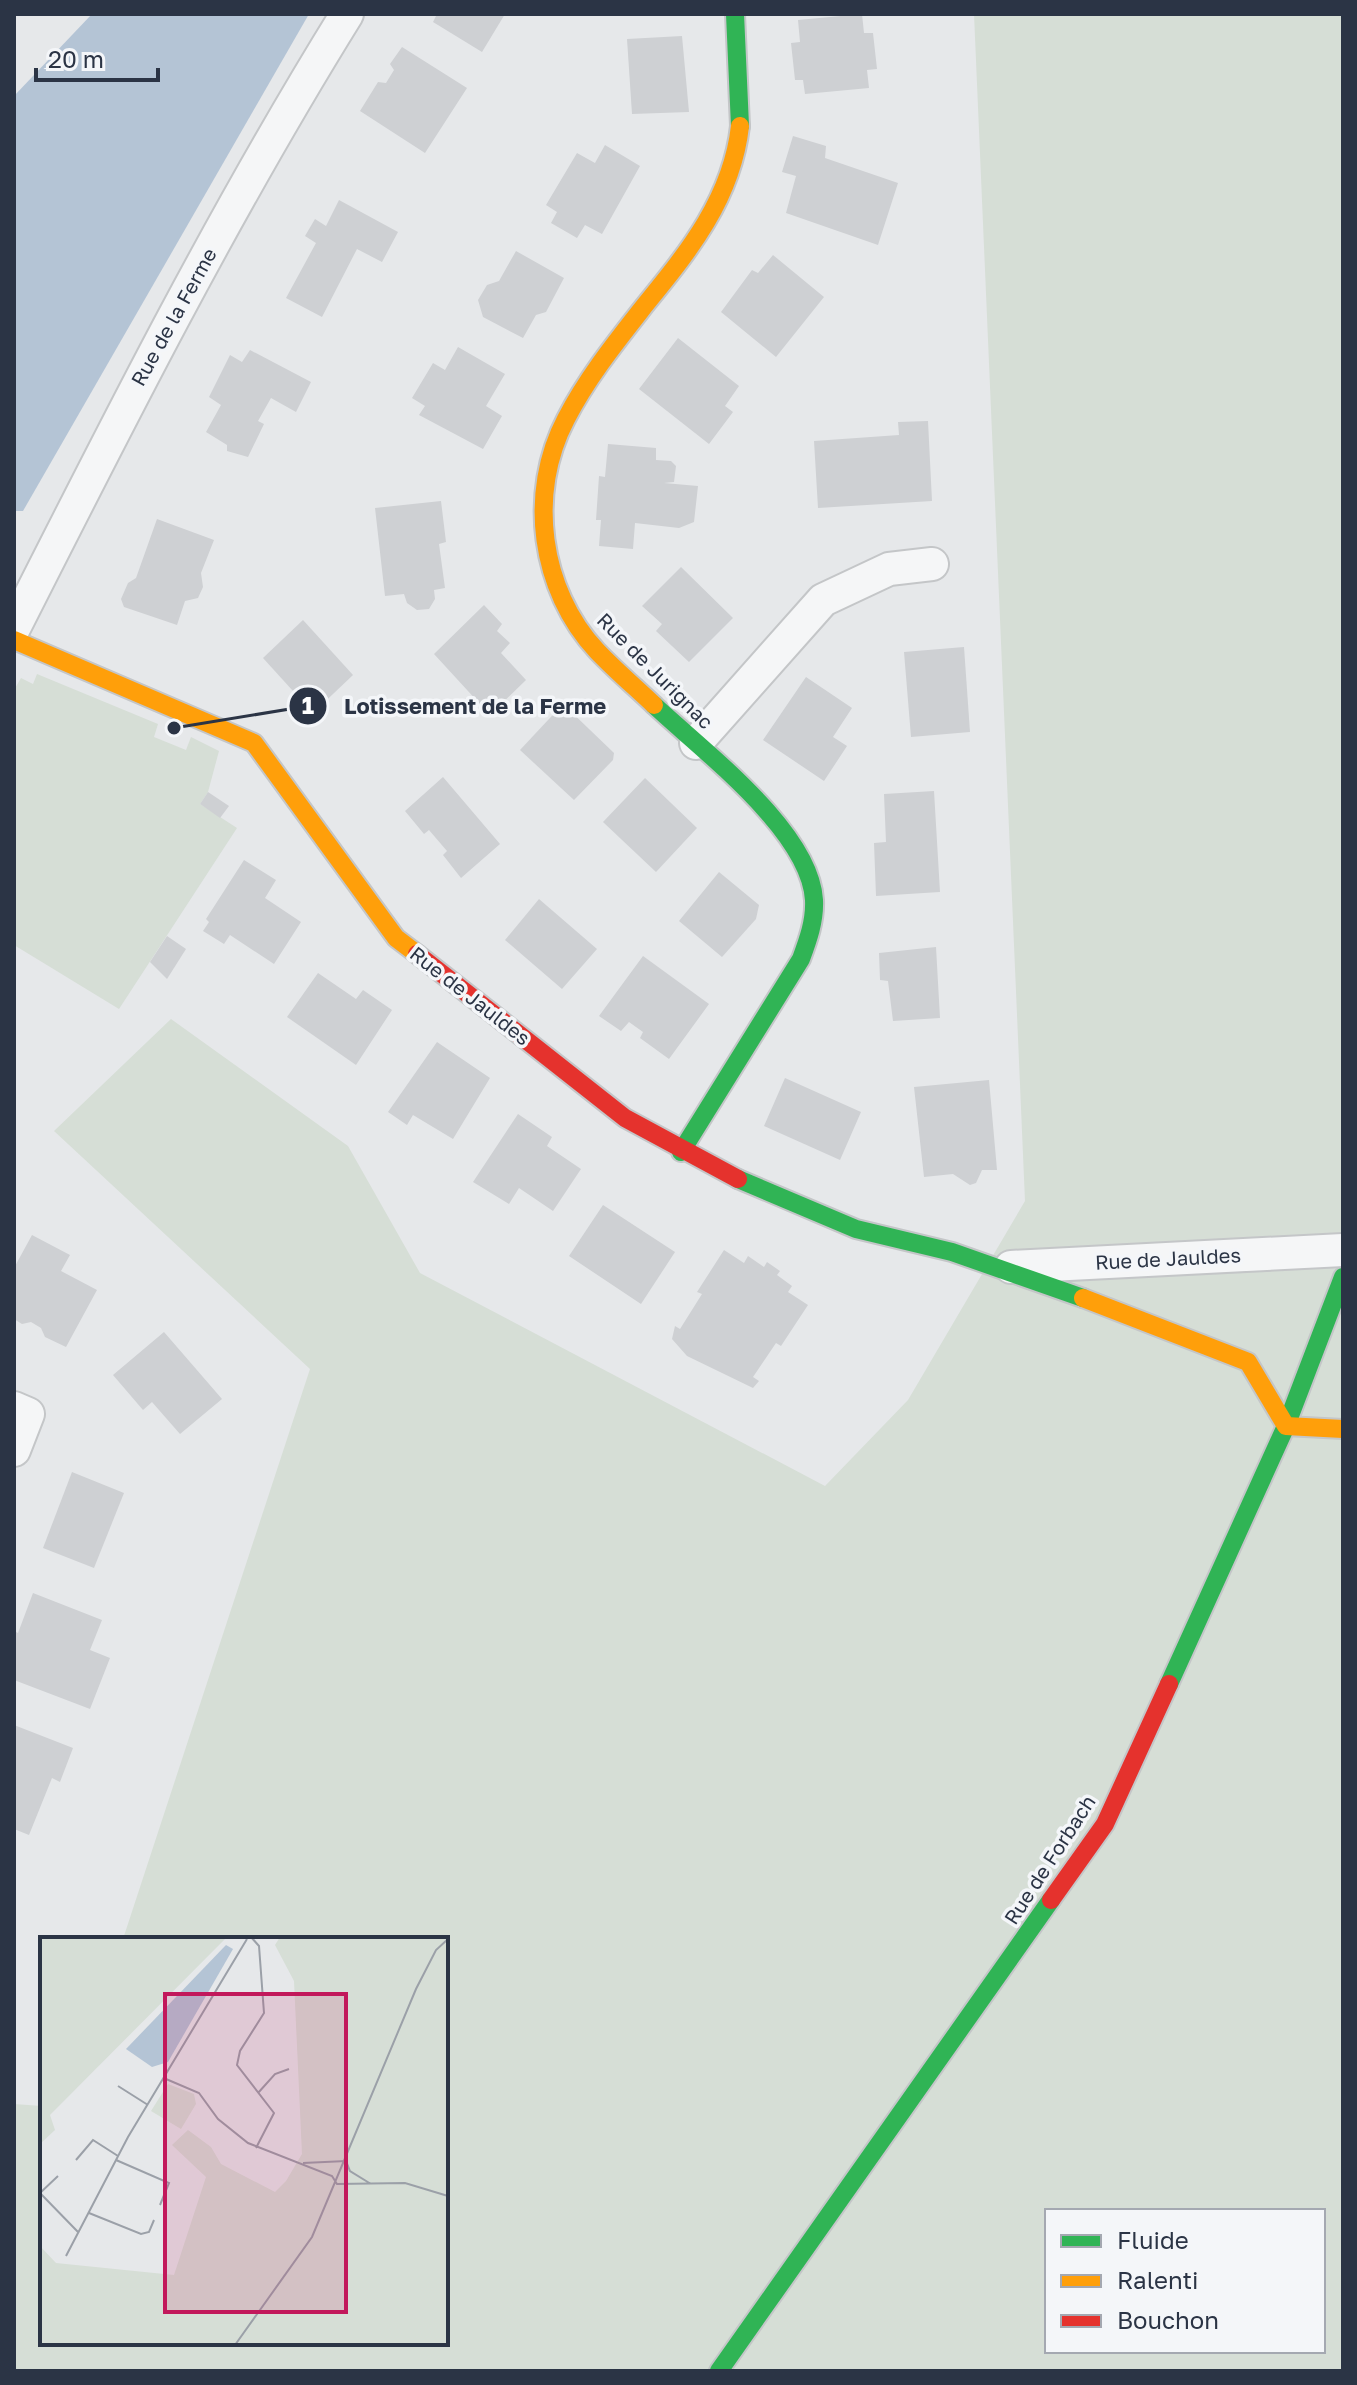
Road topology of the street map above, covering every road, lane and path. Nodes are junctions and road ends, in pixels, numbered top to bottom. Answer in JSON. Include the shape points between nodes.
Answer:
{"nodes":[{"id":1,"x":347,"y":14,"type":"edge"},
{"id":2,"x":735,"y":14,"type":"edge"},
{"id":3,"x":932,"y":564,"type":"dead end"},
{"id":4,"x":14,"y":628,"type":"edge"},
{"id":5,"x":14,"y":640,"type":"edge"},
{"id":6,"x":696,"y":743,"type":"junction"},
{"id":7,"x":681,"y":1152,"type":"junction"},
{"id":8,"x":1343,"y":1250,"type":"edge"},
{"id":9,"x":993,"y":1268,"type":"junction"},
{"id":10,"x":1343,"y":1277,"type":"edge"},
{"id":11,"x":14,"y":1408,"type":"edge"},
{"id":12,"x":1286,"y":1426,"type":"junction"},
{"id":13,"x":1343,"y":1429,"type":"edge"},
{"id":14,"x":14,"y":1450,"type":"edge"},
{"id":15,"x":719,"y":2371,"type":"edge"}],
"edges":[{"from":1,"to":4,"type":"street","name":"Rue de la Ferme","via":[[282,118],[95,463]]},
{"from":2,"to":6,"type":"street","name":"Rue de Jurignac","via":[[739,142],[725,192],[701,235],[588,382],[559,430],[543,478],[543,533],[551,570],[572,619],[596,650]]},
{"from":3,"to":6,"type":"street","via":[[889,569],[823,600]]},
{"from":5,"to":7,"type":"street","name":"Rue de Jauldes","via":[[254,743],[396,938],[625,1118]]},
{"from":6,"to":7,"type":"street","name":"Rue de Jurignac","via":[[798,847],[815,894],[815,928]]},
{"from":7,"to":9,"type":"street","name":"Rue de Jauldes","via":[[856,1229],[952,1252]]},
{"from":8,"to":9,"type":"street","name":"Rue de Jauldes"},
{"from":9,"to":12,"type":"street","name":"Rue de Jauldes","via":[[1248,1362]]},
{"from":10,"to":12,"type":"street","name":"Rue de Forbach"},
{"from":11,"to":14,"type":"street","via":[[28,1414]]},
{"from":12,"to":13,"type":"street"},
{"from":12,"to":15,"type":"street","name":"Rue de Forbach","via":[[1105,1824]]}]}
